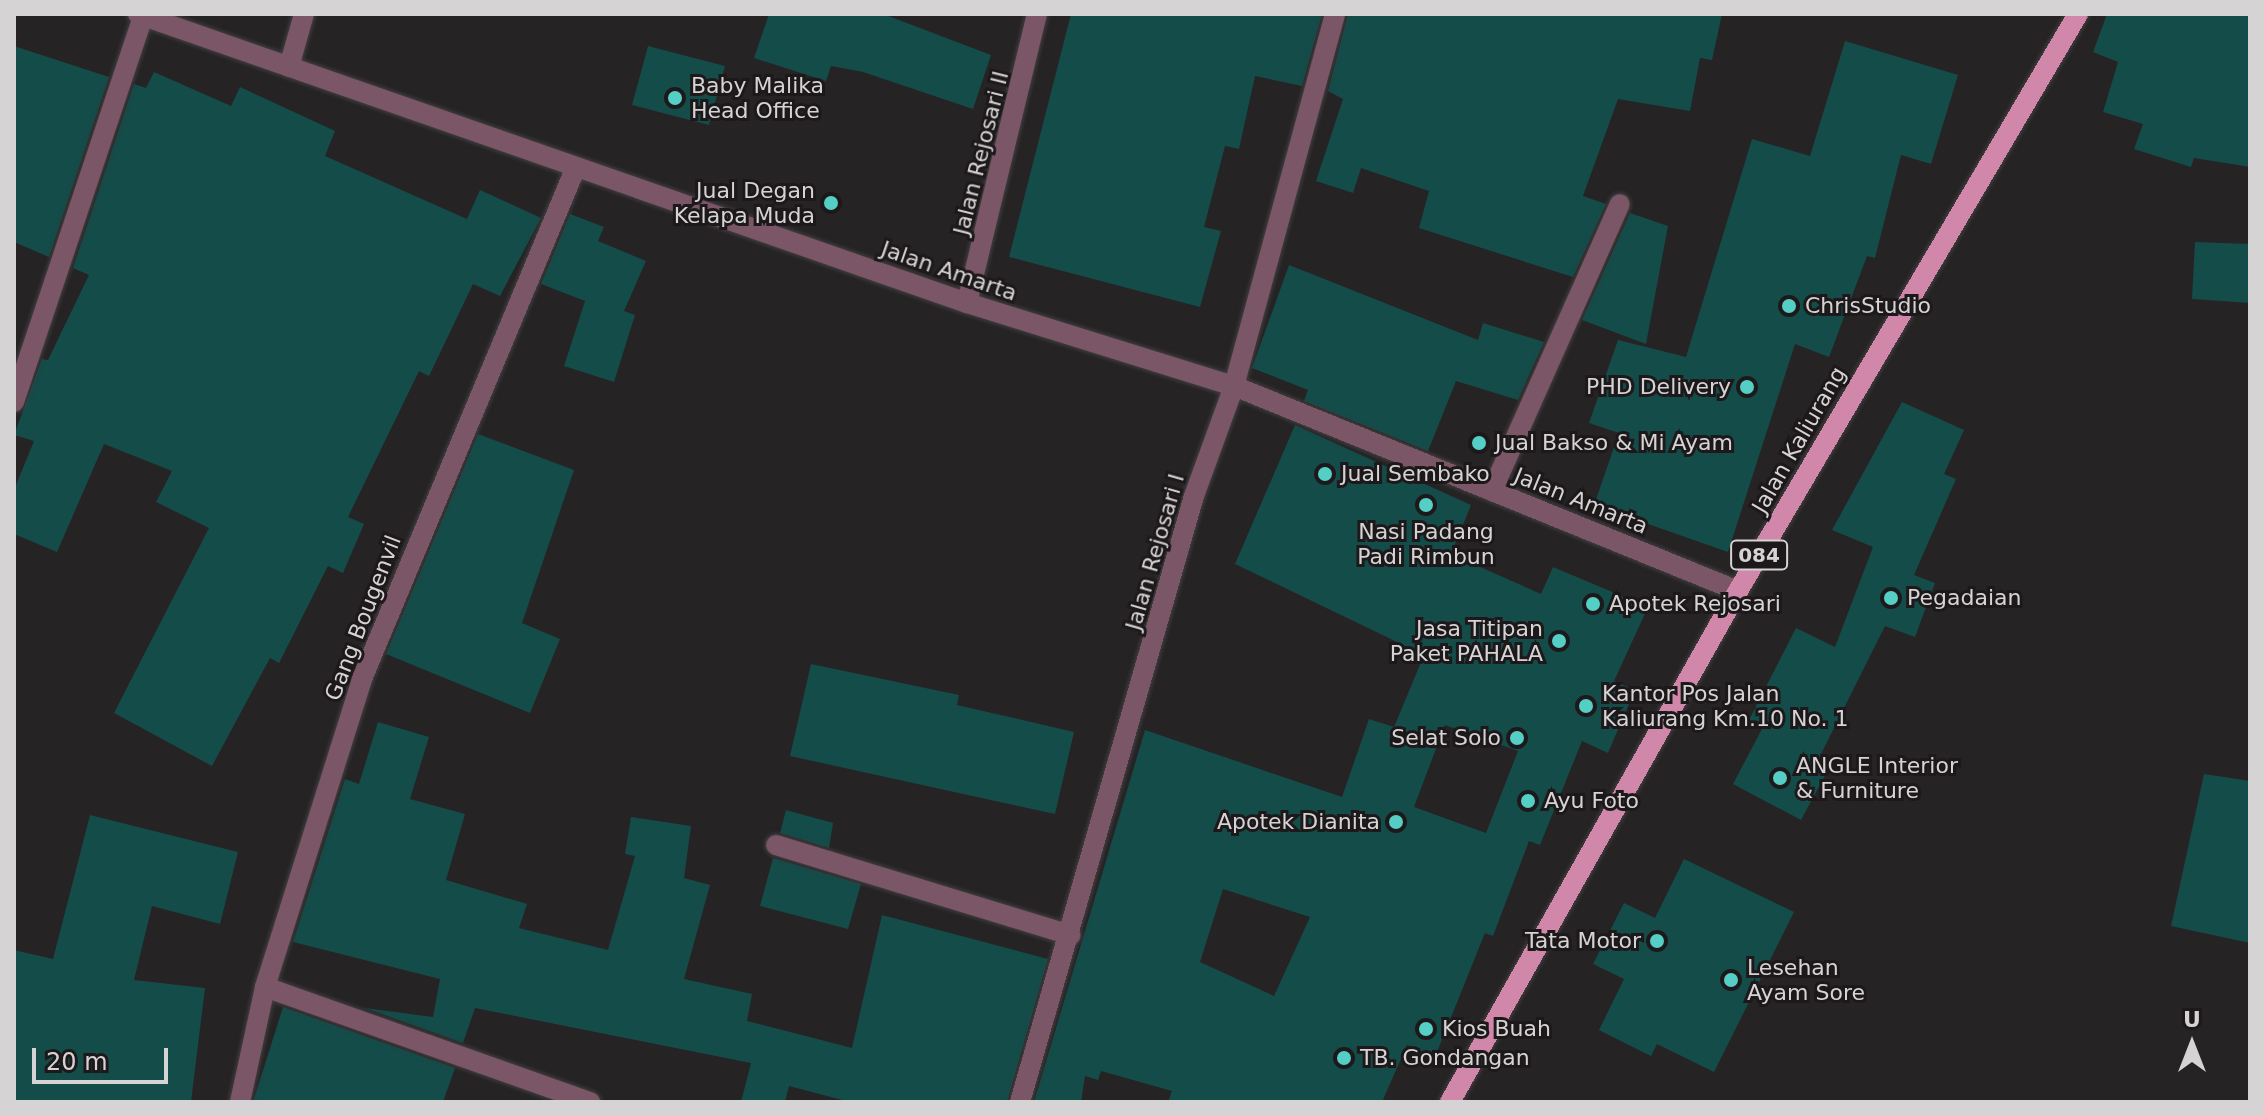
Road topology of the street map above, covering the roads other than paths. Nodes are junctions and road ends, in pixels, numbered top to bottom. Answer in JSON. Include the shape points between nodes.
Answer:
{"nodes":[{"id":1,"x":304,"y":14,"type":"edge"},
{"id":2,"x":1037,"y":14,"type":"edge"},
{"id":3,"x":1335,"y":14,"type":"edge"},
{"id":4,"x":2078,"y":14,"type":"edge"},
{"id":5,"x":141,"y":15,"type":"edge"},
{"id":6,"x":289,"y":67,"type":"junction"},
{"id":7,"x":576,"y":167,"type":"junction"},
{"id":8,"x":1620,"y":204,"type":"dead end"},
{"id":9,"x":967,"y":303,"type":"junction"},
{"id":10,"x":1234,"y":386,"type":"junction"},
{"id":11,"x":14,"y":402,"type":"edge"},
{"id":12,"x":1492,"y":491,"type":"junction"},
{"id":13,"x":1738,"y":591,"type":"junction"},
{"id":14,"x":776,"y":845,"type":"dead end"},
{"id":15,"x":1071,"y":935,"type":"junction"},
{"id":16,"x":265,"y":987,"type":"junction"},
{"id":17,"x":240,"y":1102,"type":"edge"},
{"id":18,"x":590,"y":1102,"type":"edge"},
{"id":19,"x":1020,"y":1102,"type":"edge"},
{"id":20,"x":1450,"y":1102,"type":"edge"}],
"edges":[{"from":1,"to":6,"type":"street"},
{"from":2,"to":9,"type":"street","name":"Jalan Rejosari II"},
{"from":3,"to":10,"type":"street","name":"Jalan Rejosari I"},
{"from":4,"to":13,"type":"main road","name":"Jalan Kaliurang","number":"084"},
{"from":5,"to":6,"type":"street","name":"Jalan Amarta"},
{"from":5,"to":11,"type":"street"},
{"from":6,"to":7,"type":"street","name":"Jalan Amarta"},
{"from":7,"to":9,"type":"street","name":"Jalan Amarta"},
{"from":7,"to":16,"type":"street","name":"Gang Bougenvil","via":[[362,679]]},
{"from":8,"to":12,"type":"street"},
{"from":9,"to":10,"type":"street","name":"Jalan Amarta"},
{"from":10,"to":12,"type":"street","name":"Jalan Amarta"},
{"from":10,"to":15,"type":"street","name":"Jalan Rejosari I","via":[[1194,496]]},
{"from":12,"to":13,"type":"street","name":"Jalan Amarta"},
{"from":13,"to":20,"type":"main road","name":"Jalan Kaliurang","number":"084"},
{"from":14,"to":15,"type":"street"},
{"from":15,"to":19,"type":"street","name":"Jalan Rejosari I"},
{"from":16,"to":17,"type":"street","name":"Gang Bougenvil"},
{"from":16,"to":18,"type":"street"}]}
